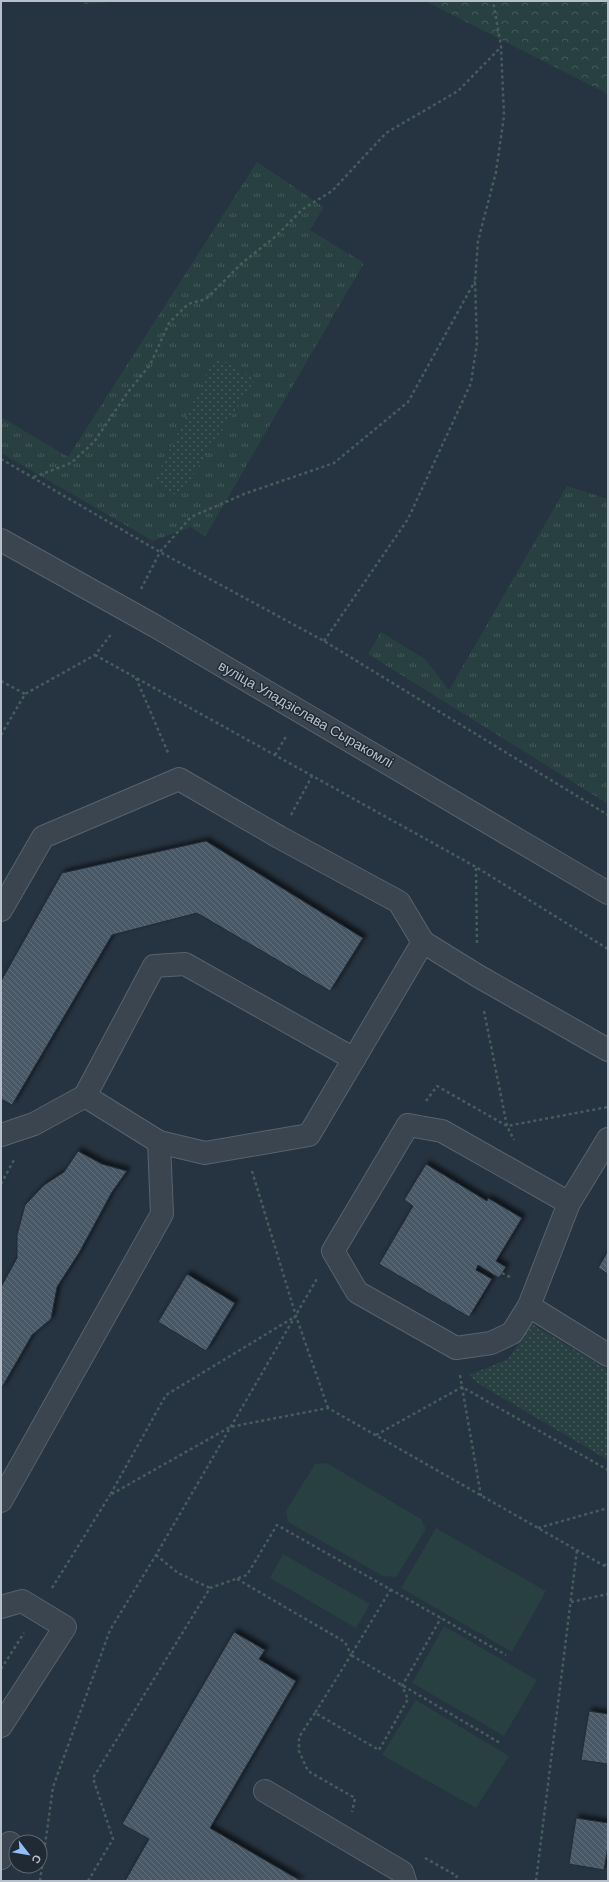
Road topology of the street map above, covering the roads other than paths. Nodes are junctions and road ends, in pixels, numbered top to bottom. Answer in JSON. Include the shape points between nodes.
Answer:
{"nodes":[{"id":1,"x":1,"y":540,"type":"edge"},
{"id":2,"x":608,"y":893,"type":"edge"},
{"id":3,"x":1,"y":910,"type":"edge"},
{"id":4,"x":423,"y":942,"type":"junction"},
{"id":5,"x":608,"y":1050,"type":"edge"},
{"id":6,"x":354,"y":1060,"type":"junction"},
{"id":7,"x":85,"y":1096,"type":"junction"},
{"id":8,"x":1,"y":1135,"type":"edge"},
{"id":9,"x":608,"y":1138,"type":"edge"},
{"id":10,"x":159,"y":1142,"type":"junction"},
{"id":11,"x":569,"y":1203,"type":"junction"},
{"id":12,"x":529,"y":1306,"type":"junction"},
{"id":13,"x":608,"y":1355,"type":"edge"},
{"id":14,"x":1,"y":1501,"type":"edge"},
{"id":15,"x":1,"y":1607,"type":"edge"},
{"id":16,"x":1,"y":1726,"type":"edge"},
{"id":17,"x":265,"y":1791,"type":"dead end"},
{"id":18,"x":405,"y":1881,"type":"edge"}],
"edges":[{"from":1,"to":2,"type":"street","name":"вуліца Уладзіслава Сыракомлі","via":[[176,638]]},
{"from":3,"to":4,"type":"street","via":[[43,837],[179,779],[398,902]]},
{"from":4,"to":5,"type":"street"},
{"from":4,"to":6,"type":"street"},
{"from":6,"to":7,"type":"street","via":[[185,964],[154,966]]},
{"from":6,"to":10,"type":"street","via":[[309,1135],[205,1153]]},
{"from":7,"to":8,"type":"street","via":[[34,1124]]},
{"from":7,"to":10,"type":"street"},
{"from":9,"to":11,"type":"street"},
{"from":10,"to":14,"type":"street","via":[[162,1214]]},
{"from":11,"to":12,"type":"street"},
{"from":11,"to":12,"type":"street","via":[[442,1131],[408,1125],[333,1251],[357,1292],[456,1348],[491,1343],[512,1333]]},
{"from":12,"to":13,"type":"street"},
{"from":15,"to":16,"type":"street","via":[[22,1601],[65,1627]]},
{"from":17,"to":18,"type":"street","via":[[402,1872]]}]}
